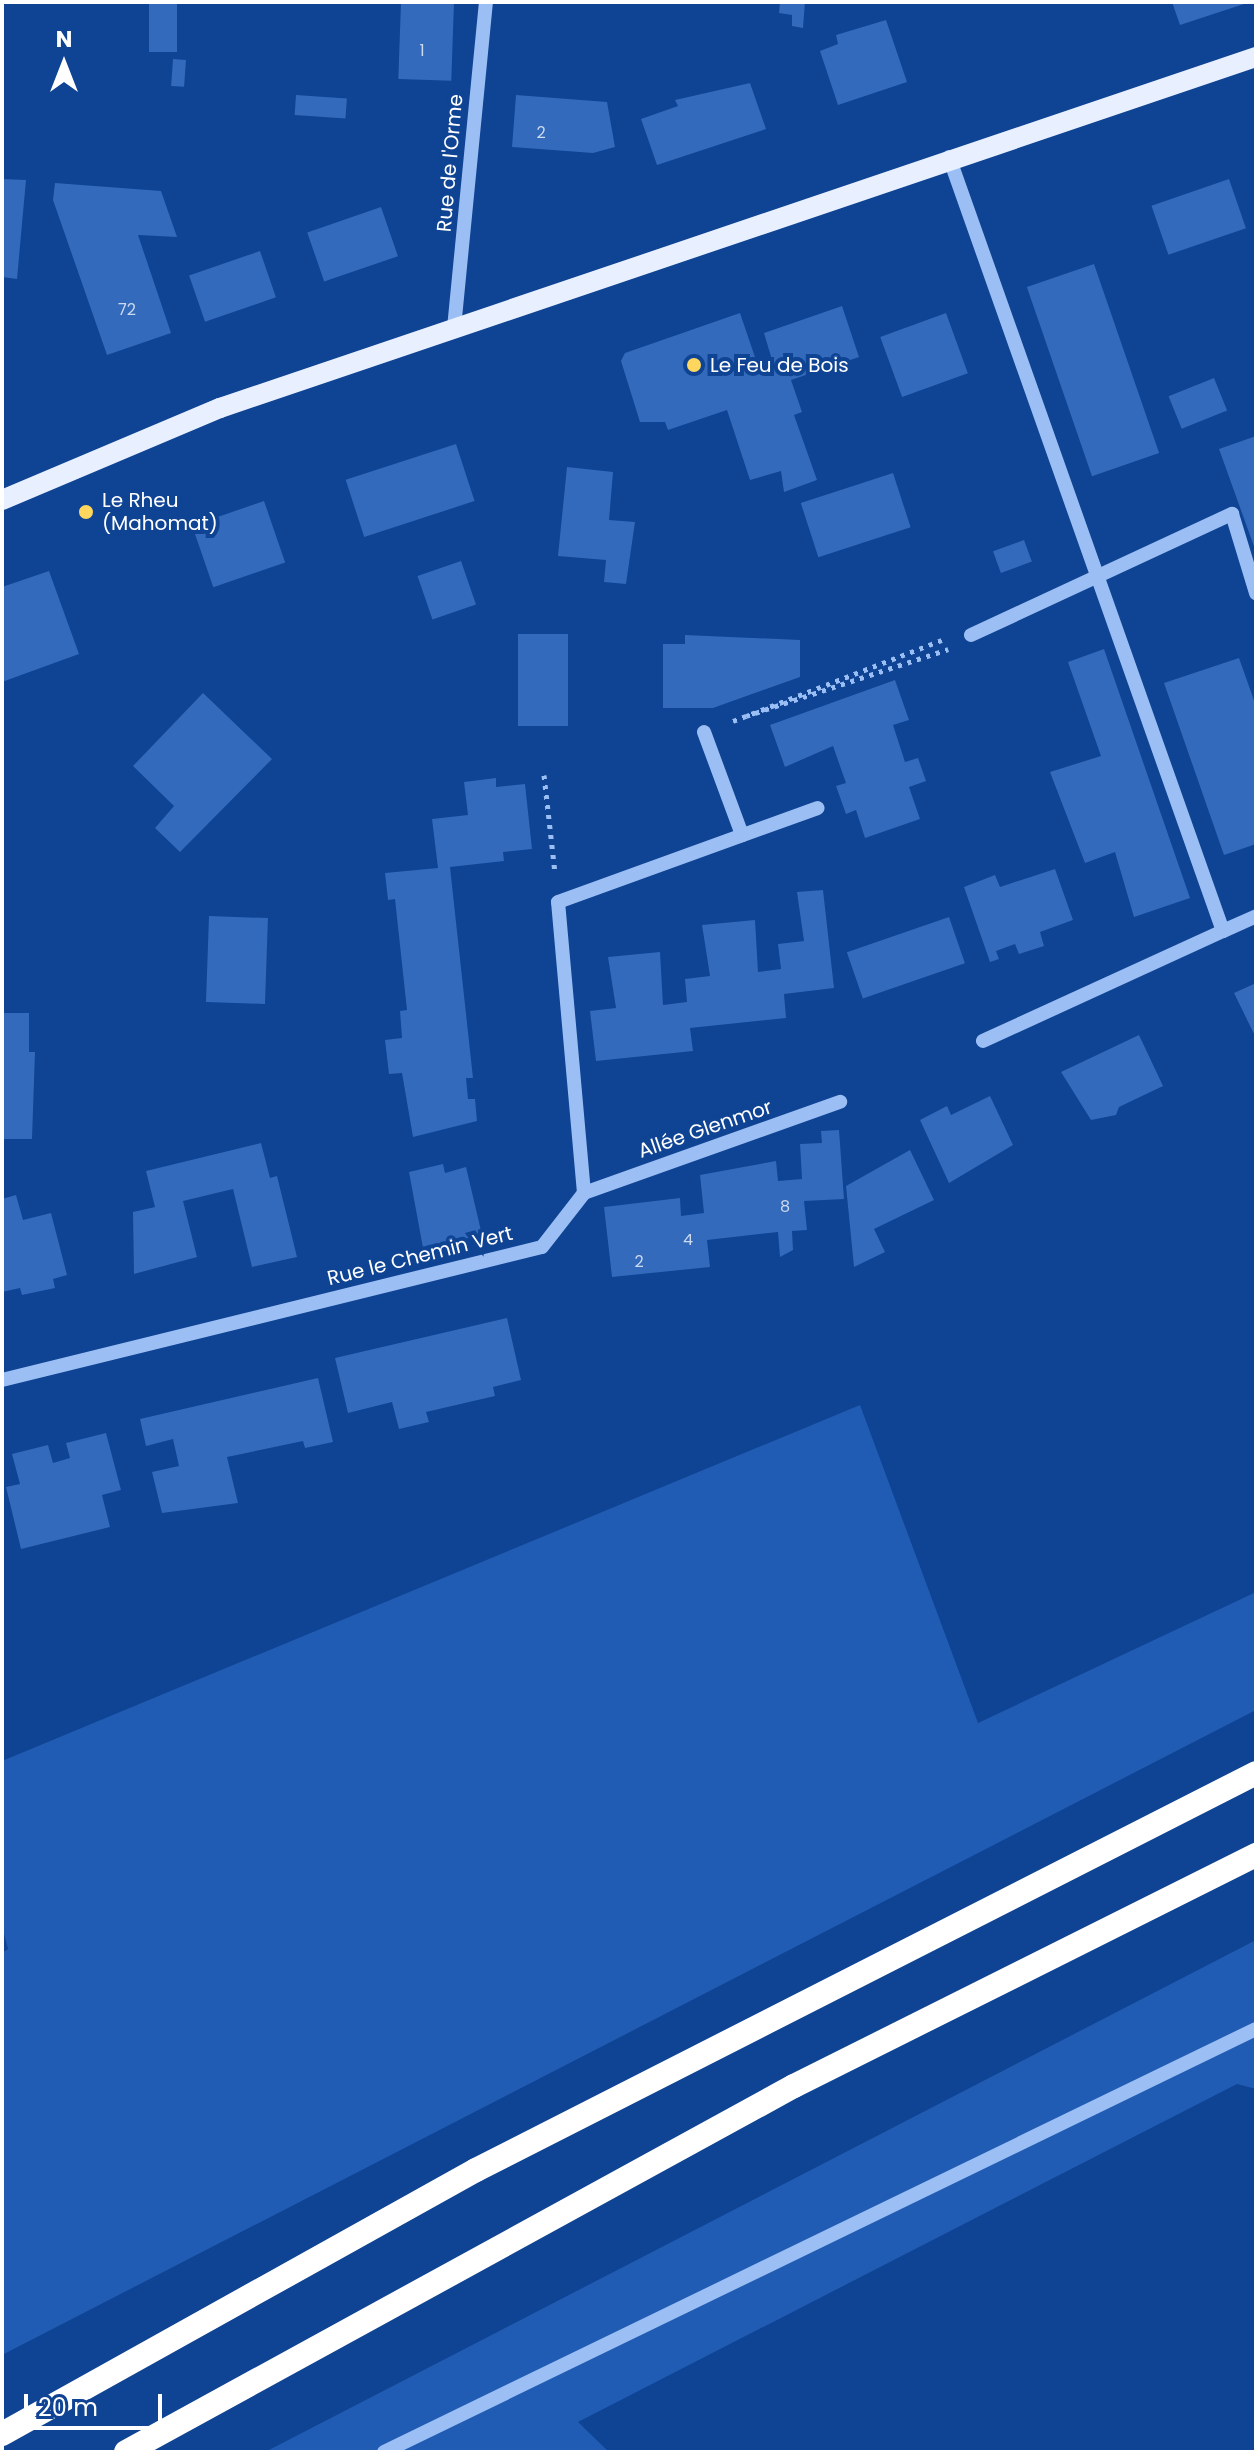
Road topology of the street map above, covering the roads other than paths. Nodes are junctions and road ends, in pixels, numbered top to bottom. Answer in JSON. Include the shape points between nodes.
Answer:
{"nodes":[{"id":1,"x":486,"y":2,"type":"edge"},
{"id":2,"x":1256,"y":57,"type":"edge"},
{"id":3,"x":949,"y":157,"type":"junction"},
{"id":4,"x":454,"y":328,"type":"junction"},
{"id":5,"x":2,"y":500,"type":"edge"},
{"id":6,"x":1101,"y":577,"type":"junction"},
{"id":7,"x":1256,"y":593,"type":"edge"},
{"id":8,"x":971,"y":635,"type":"road end"},
{"id":9,"x":704,"y":732,"type":"road end"},
{"id":10,"x":818,"y":808,"type":"dead end"},
{"id":11,"x":742,"y":835,"type":"junction"},
{"id":12,"x":1256,"y":916,"type":"edge"},
{"id":13,"x":1223,"y":931,"type":"junction"},
{"id":14,"x":983,"y":1041,"type":"dead end"},
{"id":15,"x":840,"y":1102,"type":"dead end"},
{"id":16,"x":584,"y":1193,"type":"junction"},
{"id":17,"x":2,"y":1380,"type":"edge"},
{"id":18,"x":1256,"y":1773,"type":"edge"},
{"id":19,"x":1256,"y":1855,"type":"edge"},
{"id":20,"x":1256,"y":2029,"type":"edge"},
{"id":21,"x":2,"y":2434,"type":"edge"},
{"id":22,"x":126,"y":2452,"type":"edge"},
{"id":23,"x":384,"y":2452,"type":"edge"}],
"edges":[{"from":1,"to":4,"type":"street","name":"Rue de l'Orme"},
{"from":2,"to":3,"type":"main road"},
{"from":3,"to":4,"type":"main road"},
{"from":3,"to":6,"type":"street"},
{"from":4,"to":5,"type":"main road","via":[[220,408]]},
{"from":6,"to":7,"type":"street","via":[[1232,514]]},
{"from":6,"to":8,"type":"street"},
{"from":6,"to":13,"type":"street"},
{"from":9,"to":11,"type":"street"},
{"from":10,"to":11,"type":"street"},
{"from":11,"to":16,"type":"street","via":[[558,902]]},
{"from":12,"to":13,"type":"street"},
{"from":13,"to":14,"type":"street"},
{"from":15,"to":16,"type":"street","name":"Allée Glenmor"},
{"from":16,"to":17,"type":"street","name":"Rue le Chemin Vert","via":[[542,1247]]},
{"from":18,"to":21,"type":"highway","via":[[476,2170]]},
{"from":19,"to":22,"type":"highway","via":[[794,2086]]},
{"from":20,"to":23,"type":"street"}]}
